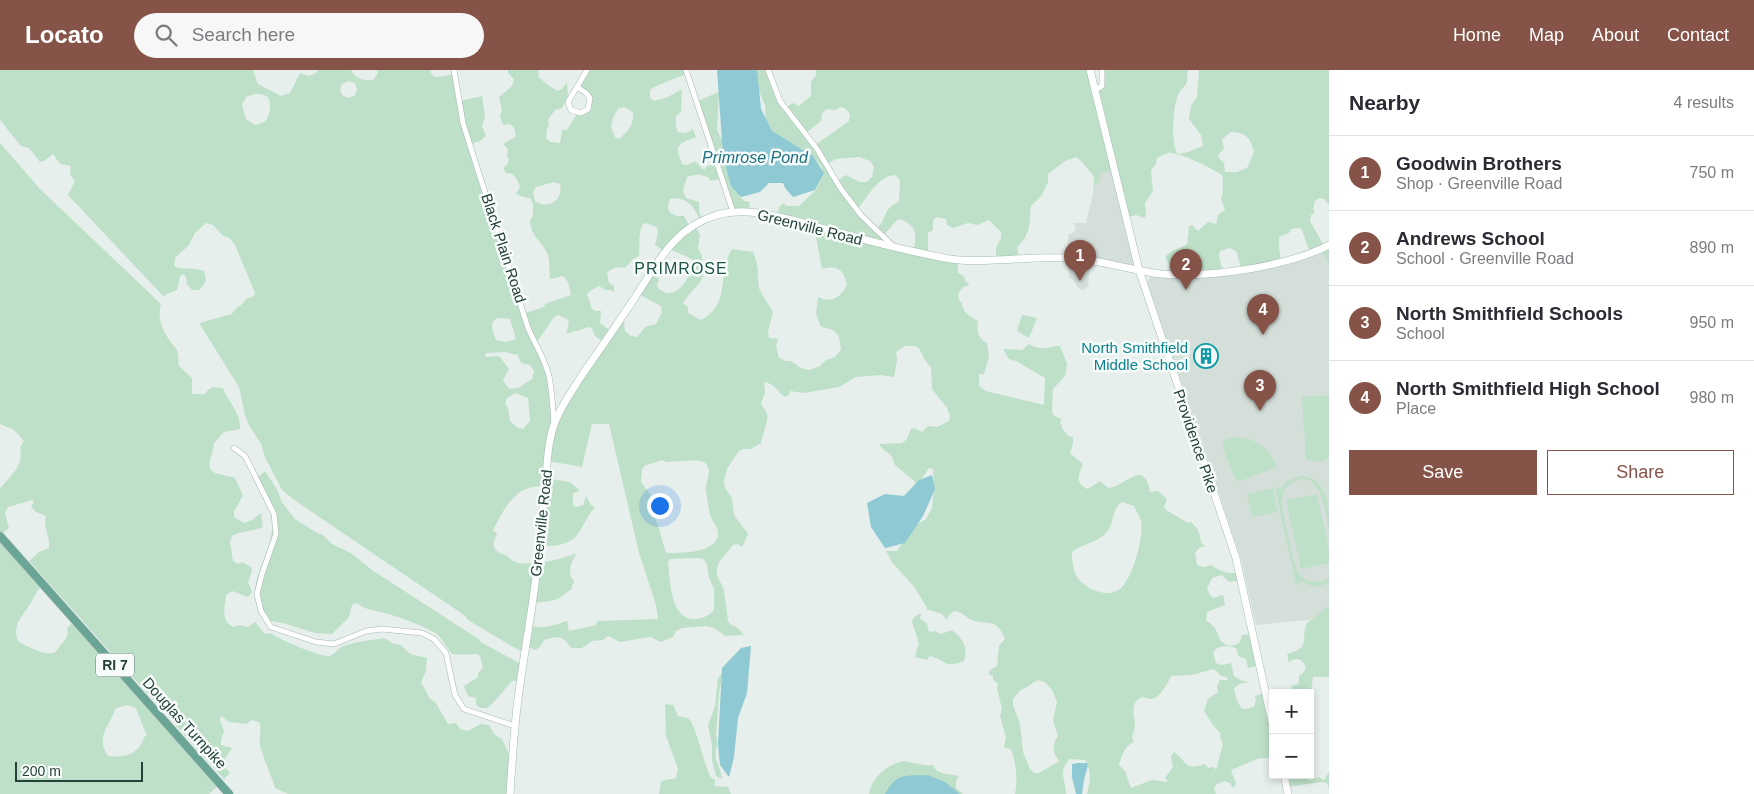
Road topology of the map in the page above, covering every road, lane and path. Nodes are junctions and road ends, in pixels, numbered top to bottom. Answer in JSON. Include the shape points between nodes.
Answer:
{"nodes":[{"id":1,"x":454,"y":70,"type":"edge"},
{"id":2,"x":587,"y":70,"type":"edge"},
{"id":3,"x":686,"y":70,"type":"edge"},
{"id":4,"x":768,"y":70,"type":"edge"},
{"id":5,"x":1090,"y":70,"type":"edge"},
{"id":6,"x":1102,"y":70,"type":"edge"},
{"id":7,"x":577,"y":87,"type":"junction"},
{"id":8,"x":1095,"y":90,"type":"junction"},
{"id":9,"x":733,"y":212,"type":"junction"},
{"id":10,"x":1329,"y":245,"type":"edge"},
{"id":11,"x":894,"y":248,"type":"junction"},
{"id":12,"x":1139,"y":270,"type":"junction"},
{"id":13,"x":554,"y":425,"type":"junction"},
{"id":14,"x":234,"y":448,"type":"dead end"},
{"id":15,"x":0,"y":536,"type":"edge"},
{"id":16,"x":1269,"y":709,"type":"edge"},
{"id":17,"x":515,"y":726,"type":"junction"},
{"id":18,"x":1285,"y":779,"type":"edge"},
{"id":19,"x":229,"y":794,"type":"edge"},
{"id":20,"x":510,"y":794,"type":"edge"},
{"id":21,"x":1288,"y":794,"type":"edge"}],
"edges":[{"from":1,"to":13,"type":"street","name":"Black Plain Road","via":[[463,123],[528,328],[549,376]]},
{"from":2,"to":7,"type":"street"},
{"from":3,"to":9,"type":"street"},
{"from":4,"to":11,"type":"street","via":[[780,101],[817,149],[841,189]]},
{"from":5,"to":8,"type":"main road","name":"Providence Pike"},
{"from":6,"to":8,"type":"street","via":[[1102,86]]},
{"from":7,"to":7,"type":"street","via":[[568,102],[571,110],[584,112],[590,98]]},
{"from":8,"to":12,"type":"main road","name":"Providence Pike"},
{"from":9,"to":11,"type":"main road","name":"Greenville Road","via":[[770,214]]},
{"from":9,"to":13,"type":"main road","name":"Greenville Road","via":[[702,221],[670,244],[568,396]]},
{"from":10,"to":12,"type":"main road","name":"Greenville Road","via":[[1295,259],[1224,272],[1182,275]]},
{"from":11,"to":12,"type":"main road","name":"Greenville Road","via":[[957,260],[1075,258]]},
{"from":12,"to":16,"type":"main road","name":"Providence Pike","via":[[1236,558]]},
{"from":13,"to":17,"type":"main road","name":"Greenville Road"},
{"from":14,"to":17,"type":"street","via":[[245,456],[274,514],[276,534],[257,594],[261,611],[271,627],[316,642],[334,644],[366,631],[382,629],[422,633],[434,639],[446,653],[455,695],[464,709]]},
{"from":15,"to":19,"type":"main road","name":"Douglas Turnpike","number":"RI 7"},
{"from":17,"to":20,"type":"main road","name":"Greenville Road"},
{"from":18,"to":21,"type":"main road"}]}
